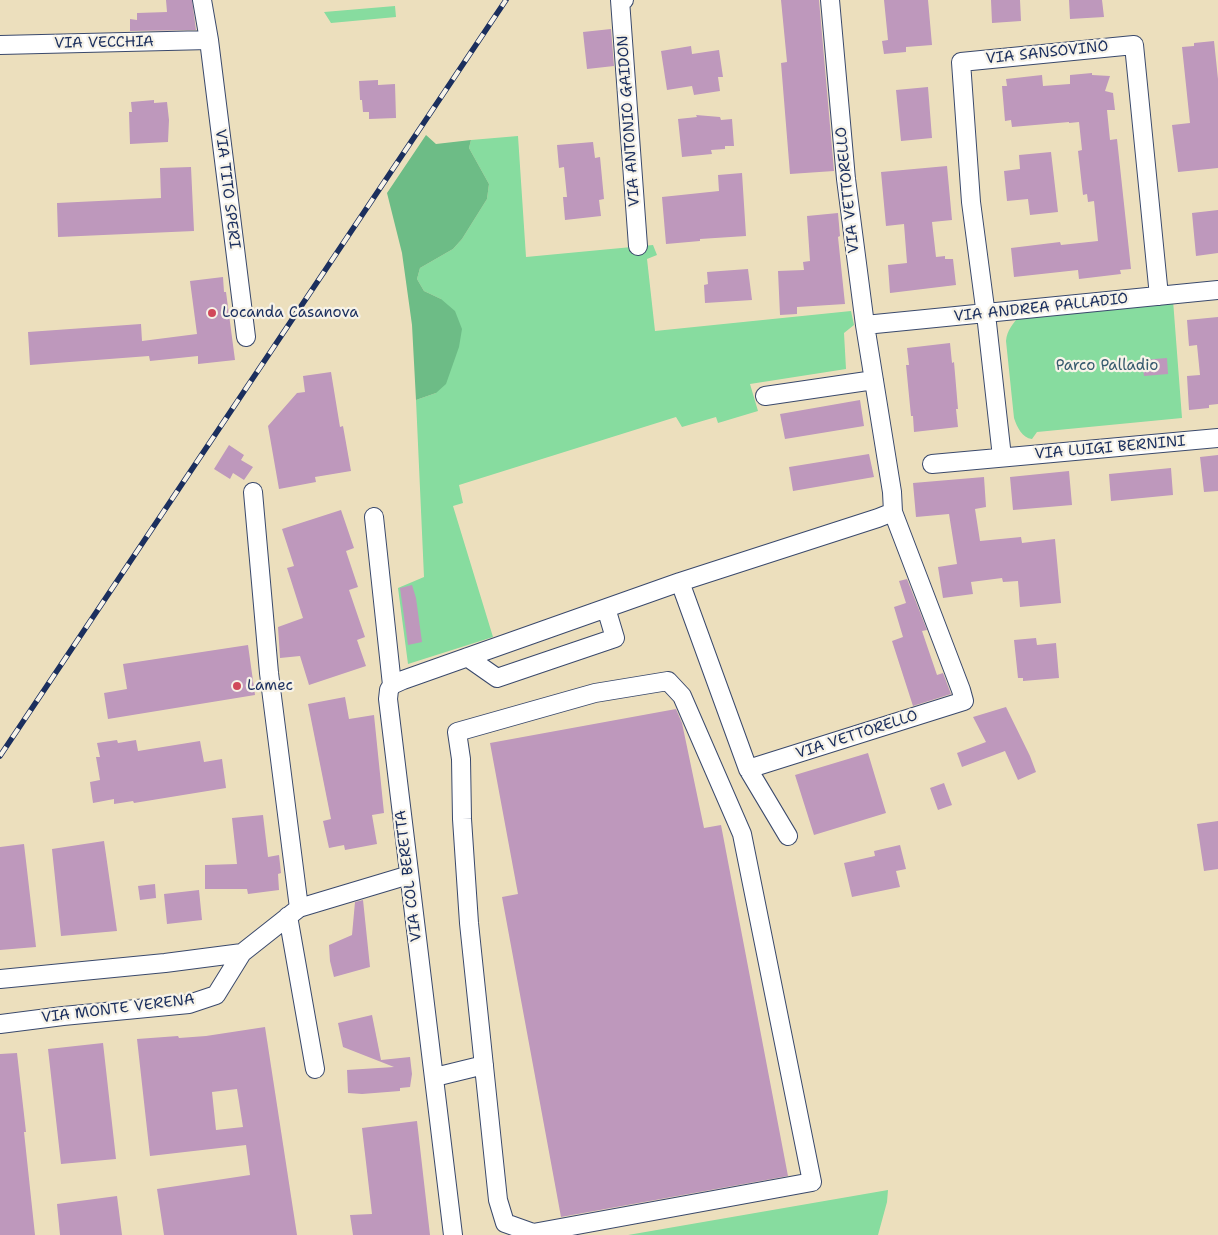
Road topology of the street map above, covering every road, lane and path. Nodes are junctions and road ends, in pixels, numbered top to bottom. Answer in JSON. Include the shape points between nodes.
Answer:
{"nodes":[{"id":1,"x":202,"y":0,"type":"edge"},
{"id":2,"x":624,"y":0,"type":"edge"},
{"id":3,"x":830,"y":0,"type":"edge"},
{"id":4,"x":209,"y":40,"type":"junction"},
{"id":5,"x":0,"y":45,"type":"edge"},
{"id":6,"x":638,"y":246,"type":"dead end"},
{"id":7,"x":1218,"y":290,"type":"edge"},
{"id":8,"x":1159,"y":296,"type":"junction"},
{"id":9,"x":986,"y":314,"type":"junction"},
{"id":10,"x":865,"y":325,"type":"junction"},
{"id":11,"x":246,"y":337,"type":"dead end"},
{"id":12,"x":874,"y":380,"type":"junction"},
{"id":13,"x":765,"y":396,"type":"dead end"},
{"id":14,"x":1218,"y":438,"type":"edge"},
{"id":15,"x":1002,"y":457,"type":"junction"},
{"id":16,"x":932,"y":464,"type":"dead end"},
{"id":17,"x":252,"y":492,"type":"dead end"},
{"id":18,"x":893,"y":512,"type":"junction"},
{"id":19,"x":374,"y":517,"type":"dead end"},
{"id":20,"x":680,"y":582,"type":"junction"},
{"id":21,"x":606,"y":608,"type":"junction"},
{"id":22,"x":467,"y":657,"type":"junction"},
{"id":23,"x":392,"y":685,"type":"junction"},
{"id":24,"x":748,"y":769,"type":"junction"},
{"id":25,"x":788,"y":836,"type":"dead end"},
{"id":26,"x":409,"y":875,"type":"junction"},
{"id":27,"x":294,"y":912,"type":"junction"},
{"id":28,"x":242,"y":953,"type":"junction"},
{"id":29,"x":0,"y":979,"type":"edge"},
{"id":30,"x":0,"y":1024,"type":"edge"},
{"id":31,"x":484,"y":1065,"type":"junction"},
{"id":32,"x":315,"y":1069,"type":"dead end"},
{"id":33,"x":435,"y":1077,"type":"junction"},
{"id":34,"x":453,"y":1235,"type":"edge"}],
"edges":[{"from":1,"to":4,"type":"street","name":"VIA TITO SPERI"},
{"from":2,"to":6,"type":"street","name":"VIA ANTONIO GAIDON","via":[[620,0]]},
{"from":3,"to":10,"type":"street","name":"VIA VETTORELLO","via":[[846,179]]},
{"from":4,"to":5,"type":"street","name":"VIA VECCHIA"},
{"from":4,"to":11,"type":"street","name":"VIA TITO SPERI"},
{"from":7,"to":8,"type":"street","name":"VIA ANDREA PALLADIO"},
{"from":8,"to":9,"type":"street","name":"VIA ANDREA PALLADIO"},
{"from":8,"to":9,"type":"street","name":"VIA SANSOVINO","via":[[1134,45],[961,62],[972,202]]},
{"from":9,"to":10,"type":"street","name":"VIA ANDREA PALLADIO"},
{"from":9,"to":15,"type":"street"},
{"from":10,"to":12,"type":"street","name":"VIA VETTORELLO"},
{"from":12,"to":13,"type":"street"},
{"from":12,"to":18,"type":"street","name":"VIA VETTORELLO"},
{"from":14,"to":15,"type":"street","name":"VIA LUIGI BERNINI"},
{"from":15,"to":16,"type":"street","name":"VIA LUIGI BERNINI"},
{"from":17,"to":27,"type":"street"},
{"from":18,"to":20,"type":"street"},
{"from":18,"to":24,"type":"street","name":"VIA VETTORELLO","via":[[964,701]]},
{"from":19,"to":23,"type":"street","name":"VIA COL BERETTA"},
{"from":20,"to":21,"type":"street"},
{"from":20,"to":24,"type":"street"},
{"from":21,"to":22,"type":"street"},
{"from":21,"to":22,"type":"street","via":[[615,638],[497,678]]},
{"from":22,"to":23,"type":"street"},
{"from":23,"to":26,"type":"street","name":"VIA COL BERETTA","via":[[388,699]]},
{"from":24,"to":25,"type":"street"},
{"from":26,"to":27,"type":"street"},
{"from":26,"to":33,"type":"street","name":"VIA COL BERETTA"},
{"from":27,"to":28,"type":"street","name":"VIA MONTE VERENA"},
{"from":27,"to":32,"type":"street"},
{"from":28,"to":29,"type":"street"},
{"from":28,"to":30,"type":"street","name":"VIA MONTE VERENA","via":[[216,995],[189,1004]]},
{"from":31,"to":31,"type":"street","via":[[498,1200],[505,1223],[532,1233],[812,1182],[742,834],[682,696],[668,682],[595,693],[458,732],[462,759],[468,923]]},
{"from":31,"to":33,"type":"street"},
{"from":33,"to":34,"type":"street","name":"VIA COL BERETTA"}]}
